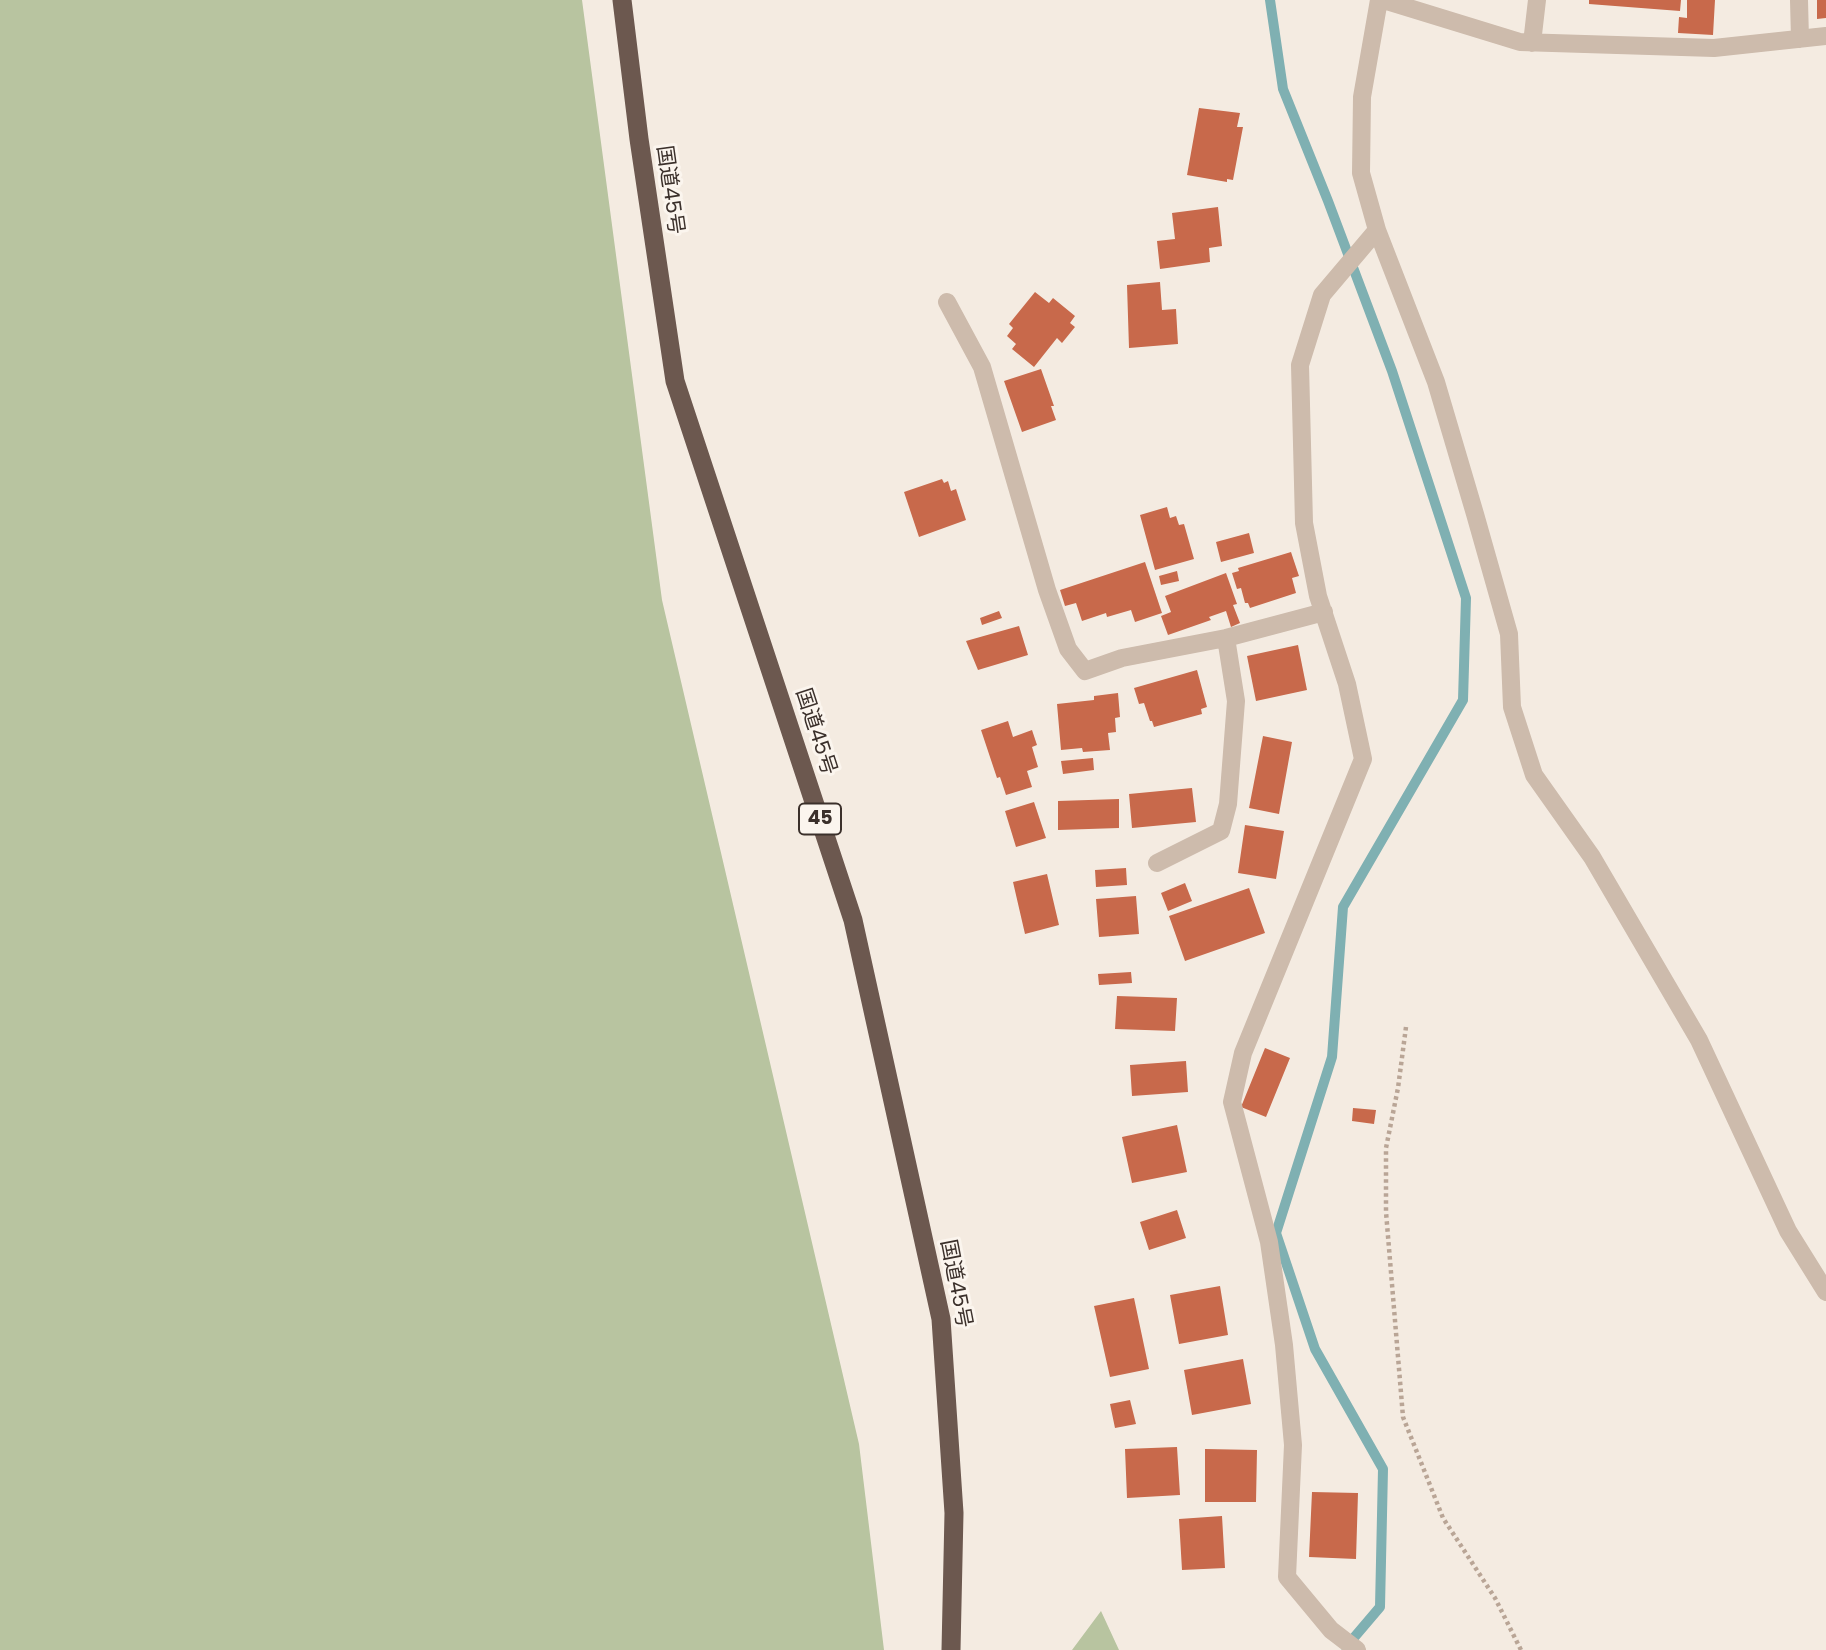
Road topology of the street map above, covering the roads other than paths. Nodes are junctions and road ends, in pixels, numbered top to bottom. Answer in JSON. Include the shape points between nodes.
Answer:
{"nodes":[{"id":1,"x":622,"y":0,"type":"edge"},
{"id":2,"x":1381,"y":0,"type":"edge"},
{"id":3,"x":1537,"y":0,"type":"edge"},
{"id":4,"x":1799,"y":0,"type":"edge"},
{"id":5,"x":1826,"y":36,"type":"edge"},
{"id":6,"x":1800,"y":39,"type":"junction"},
{"id":7,"x":1531,"y":43,"type":"junction"},
{"id":8,"x":1371,"y":237,"type":"junction"},
{"id":9,"x":947,"y":302,"type":"dead end"},
{"id":10,"x":1324,"y":612,"type":"junction"},
{"id":11,"x":1226,"y":638,"type":"junction"},
{"id":12,"x":1157,"y":863,"type":"dead end"},
{"id":13,"x":1826,"y":1292,"type":"edge"},
{"id":14,"x":951,"y":1650,"type":"edge"},
{"id":15,"x":1357,"y":1650,"type":"edge"}],
"edges":[{"from":1,"to":14,"type":"highway","name":"国道45号","number":"45","via":[[675,381],[853,920],[941,1319],[954,1513]]},
{"from":2,"to":7,"type":"street"},
{"from":2,"to":8,"type":"street","via":[[1362,97],[1361,173]]},
{"from":3,"to":7,"type":"street"},
{"from":4,"to":6,"type":"street"},
{"from":5,"to":6,"type":"street"},
{"from":6,"to":7,"type":"street","via":[[1714,48]]},
{"from":8,"to":10,"type":"street","via":[[1322,295],[1300,365],[1304,523]]},
{"from":8,"to":13,"type":"street","via":[[1436,382],[1509,634],[1512,707],[1534,775],[1592,857],[1699,1040],[1788,1231]]},
{"from":9,"to":11,"type":"street","via":[[982,367],[1047,590],[1068,649],[1085,671],[1122,658]]},
{"from":10,"to":11,"type":"street"},
{"from":10,"to":15,"type":"street","via":[[1363,759],[1243,1053],[1232,1102],[1269,1242],[1284,1345],[1293,1445],[1287,1577],[1331,1630]]},
{"from":11,"to":12,"type":"street","via":[[1237,701],[1228,804],[1221,831]]}]}
